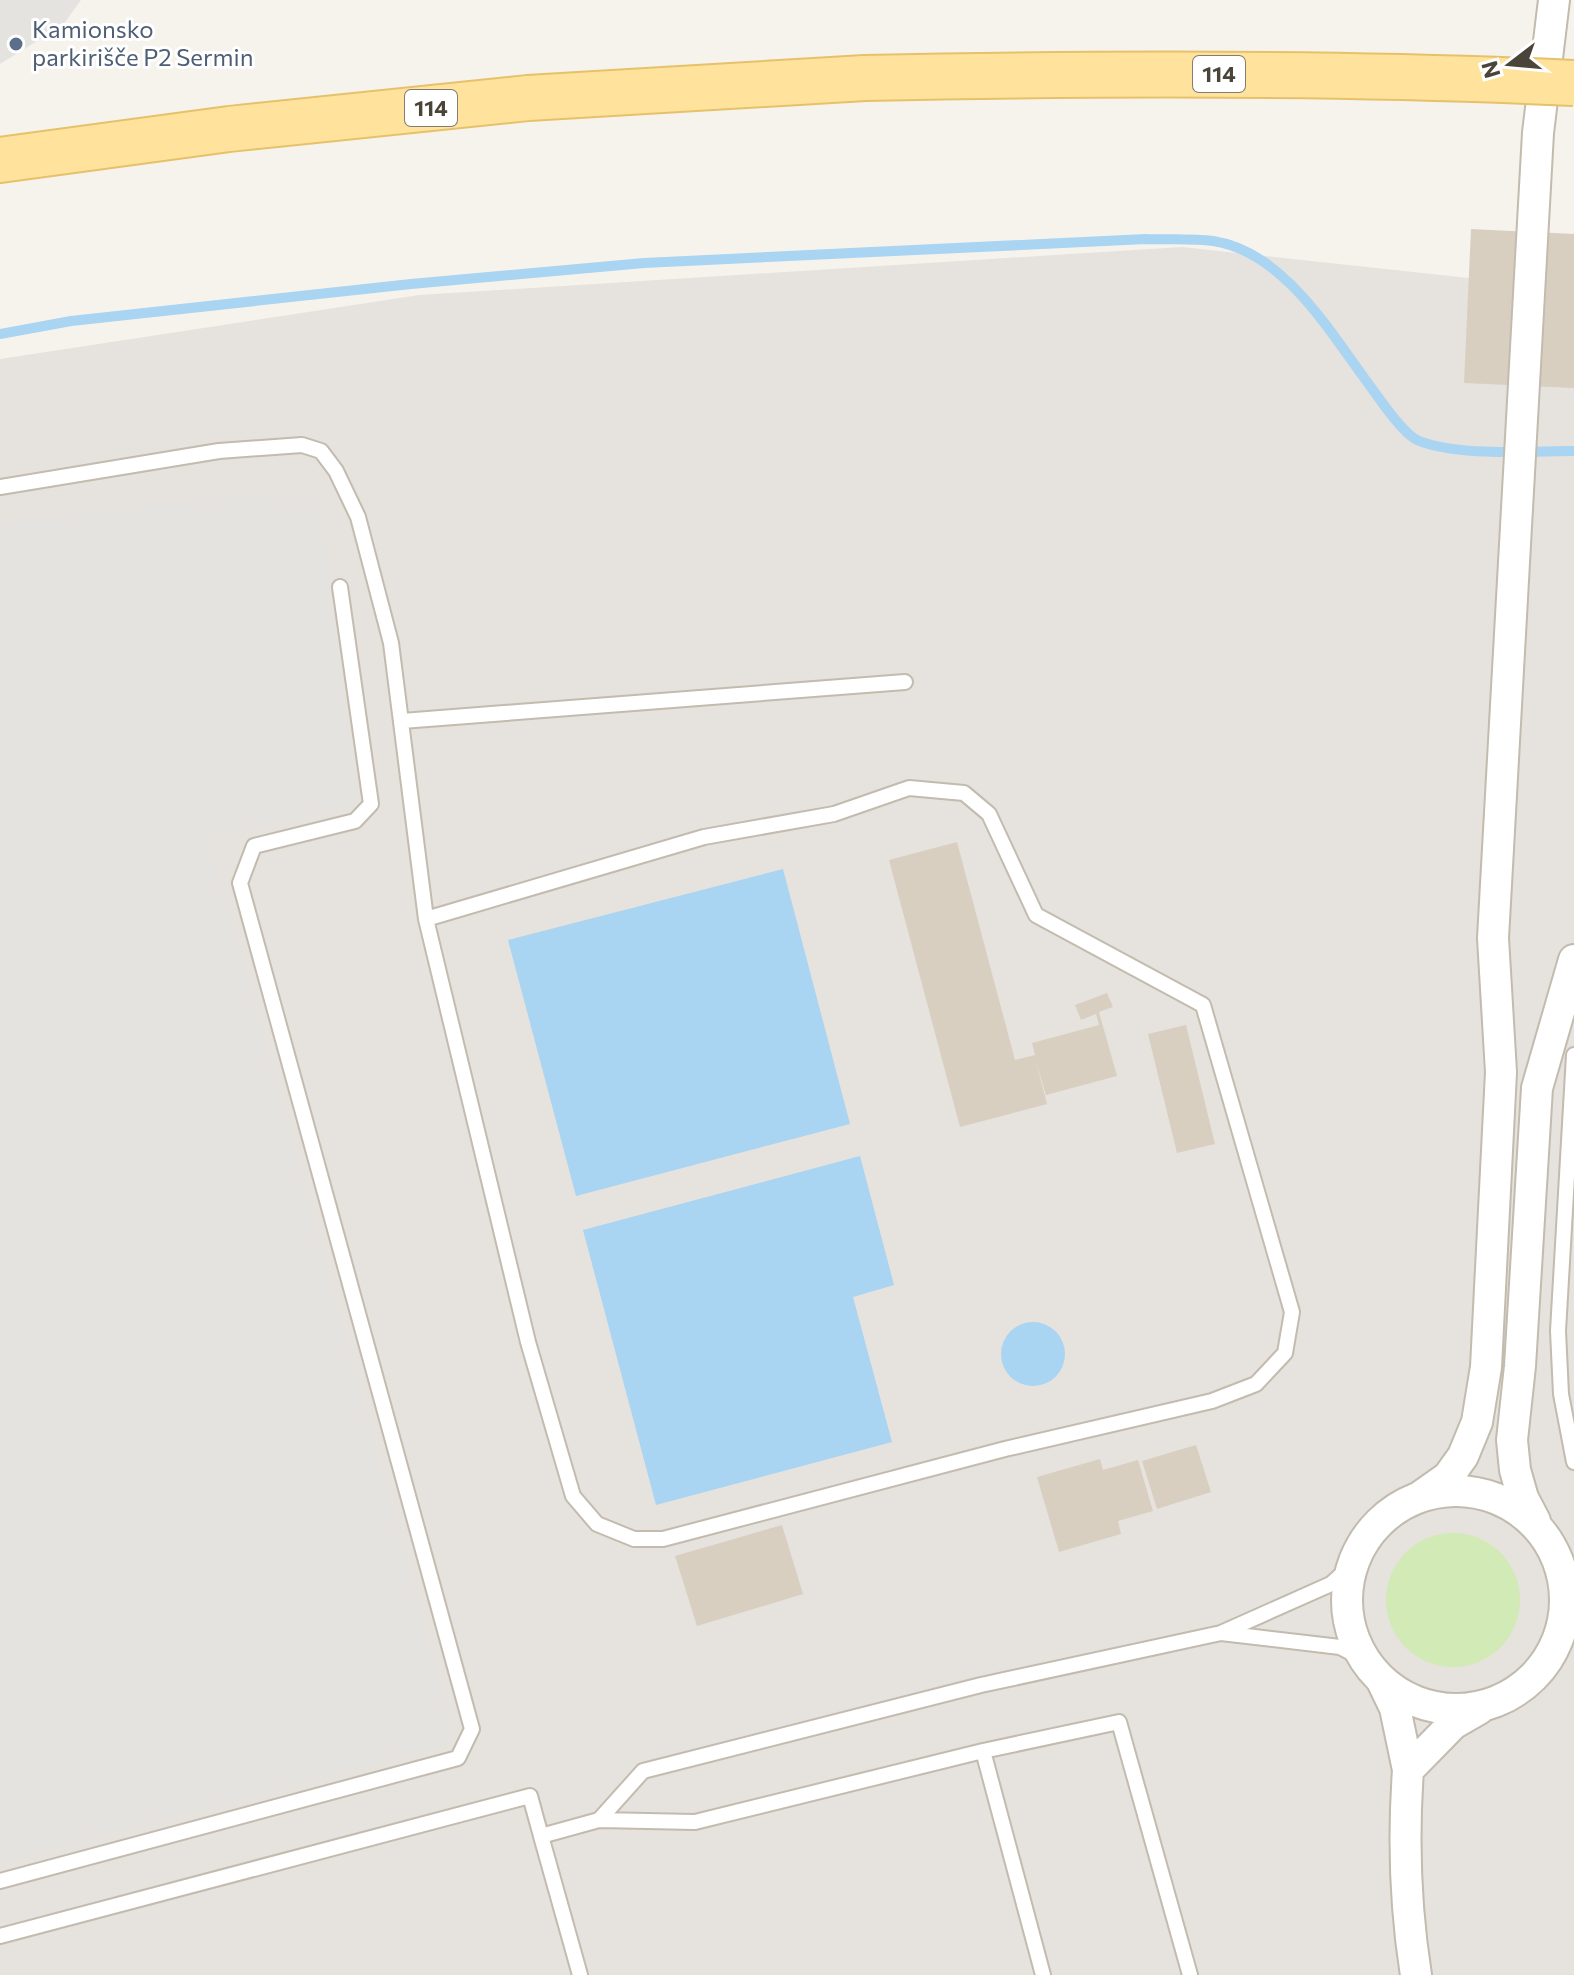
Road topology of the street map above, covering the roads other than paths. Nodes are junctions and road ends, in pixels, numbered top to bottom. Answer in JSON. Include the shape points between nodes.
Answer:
{"nodes":[{"id":1,"x":1554,"y":0,"type":"edge"},
{"id":2,"x":1574,"y":83,"type":"edge"},
{"id":3,"x":0,"y":160,"type":"edge"},
{"id":4,"x":0,"y":487,"type":"edge"},
{"id":5,"x":340,"y":587,"type":"dead end"},
{"id":6,"x":905,"y":682,"type":"dead end"},
{"id":7,"x":402,"y":721,"type":"junction"},
{"id":8,"x":426,"y":919,"type":"junction"},
{"id":9,"x":1574,"y":960,"type":"edge"},
{"id":10,"x":1574,"y":1055,"type":"edge"},
{"id":11,"x":1574,"y":1462,"type":"edge"},
{"id":12,"x":1421,"y":1496,"type":"junction"},
{"id":13,"x":1542,"y":1533,"type":"junction"},
{"id":14,"x":1353,"y":1564,"type":"junction"},
{"id":15,"x":1221,"y":1633,"type":"junction"},
{"id":16,"x":1373,"y":1670,"type":"junction"},
{"id":17,"x":1484,"y":1706,"type":"junction"},
{"id":18,"x":983,"y":1751,"type":"junction"},
{"id":19,"x":1407,"y":1777,"type":"junction"},
{"id":20,"x":599,"y":1820,"type":"junction"},
{"id":21,"x":541,"y":1836,"type":"junction"},
{"id":22,"x":0,"y":1881,"type":"edge"},
{"id":23,"x":0,"y":1936,"type":"edge"},
{"id":24,"x":1040,"y":1974,"type":"edge"},
{"id":25,"x":580,"y":1975,"type":"edge"},
{"id":26,"x":1190,"y":1975,"type":"edge"},
{"id":27,"x":1416,"y":1975,"type":"edge"}],
"edges":[{"from":1,"to":12,"type":"street","via":[[1538,133],[1493,938],[1501,1072],[1486,1367],[1477,1422],[1463,1456],[1448,1477]]},
{"from":2,"to":3,"type":"main road","number":"114","bridge":true,"via":[[1256,74],[865,78],[528,98],[229,129]]},
{"from":4,"to":7,"type":"lane","via":[[219,451],[302,445],[321,451],[358,517],[391,643]]},
{"from":5,"to":22,"type":"lane","via":[[371,804],[355,821],[254,846],[240,883],[472,1729],[458,1758]]},
{"from":6,"to":7,"type":"lane"},
{"from":7,"to":8,"type":"lane"},
{"from":8,"to":8,"type":"lane","via":[[528,1342],[573,1496],[597,1524],[634,1539],[663,1539],[1212,1401],[1256,1384],[1285,1353],[1292,1312],[1203,1005],[1036,915],[989,814],[964,793],[909,788],[834,814],[704,837]]},
{"from":9,"to":13,"type":"street","via":[[1537,1088],[1512,1440],[1523,1498]]},
{"from":10,"to":11,"type":"lane","via":[[1558,1331],[1561,1394]]},
{"from":12,"to":13,"type":"street","via":[[1471,1491],[1521,1509]]},
{"from":12,"to":14,"type":"street","via":[[1379,1522]]},
{"from":13,"to":17,"type":"street","via":[[1558,1560],[1564,1620],[1537,1675],[1513,1694]]},
{"from":14,"to":15,"type":"lane","via":[[1331,1584]]},
{"from":14,"to":16,"type":"street","via":[[1348,1613],[1354,1638]]},
{"from":15,"to":16,"type":"lane","via":[[1340,1647]]},
{"from":15,"to":20,"type":"lane","via":[[981,1685],[643,1771]]},
{"from":16,"to":17,"type":"street","via":[[1424,1705],[1454,1710]]},
{"from":16,"to":19,"type":"street","via":[[1395,1708]]},
{"from":17,"to":19,"type":"street","via":[[1453,1724]]},
{"from":18,"to":20,"type":"lane","via":[[695,1822]]},
{"from":18,"to":24,"type":"lane"},
{"from":18,"to":26,"type":"lane","via":[[1119,1722]]},
{"from":19,"to":27,"type":"street","via":[[1404,1872]]},
{"from":20,"to":21,"type":"lane"},
{"from":21,"to":23,"type":"lane","via":[[530,1796]]},
{"from":21,"to":25,"type":"lane"}]}
